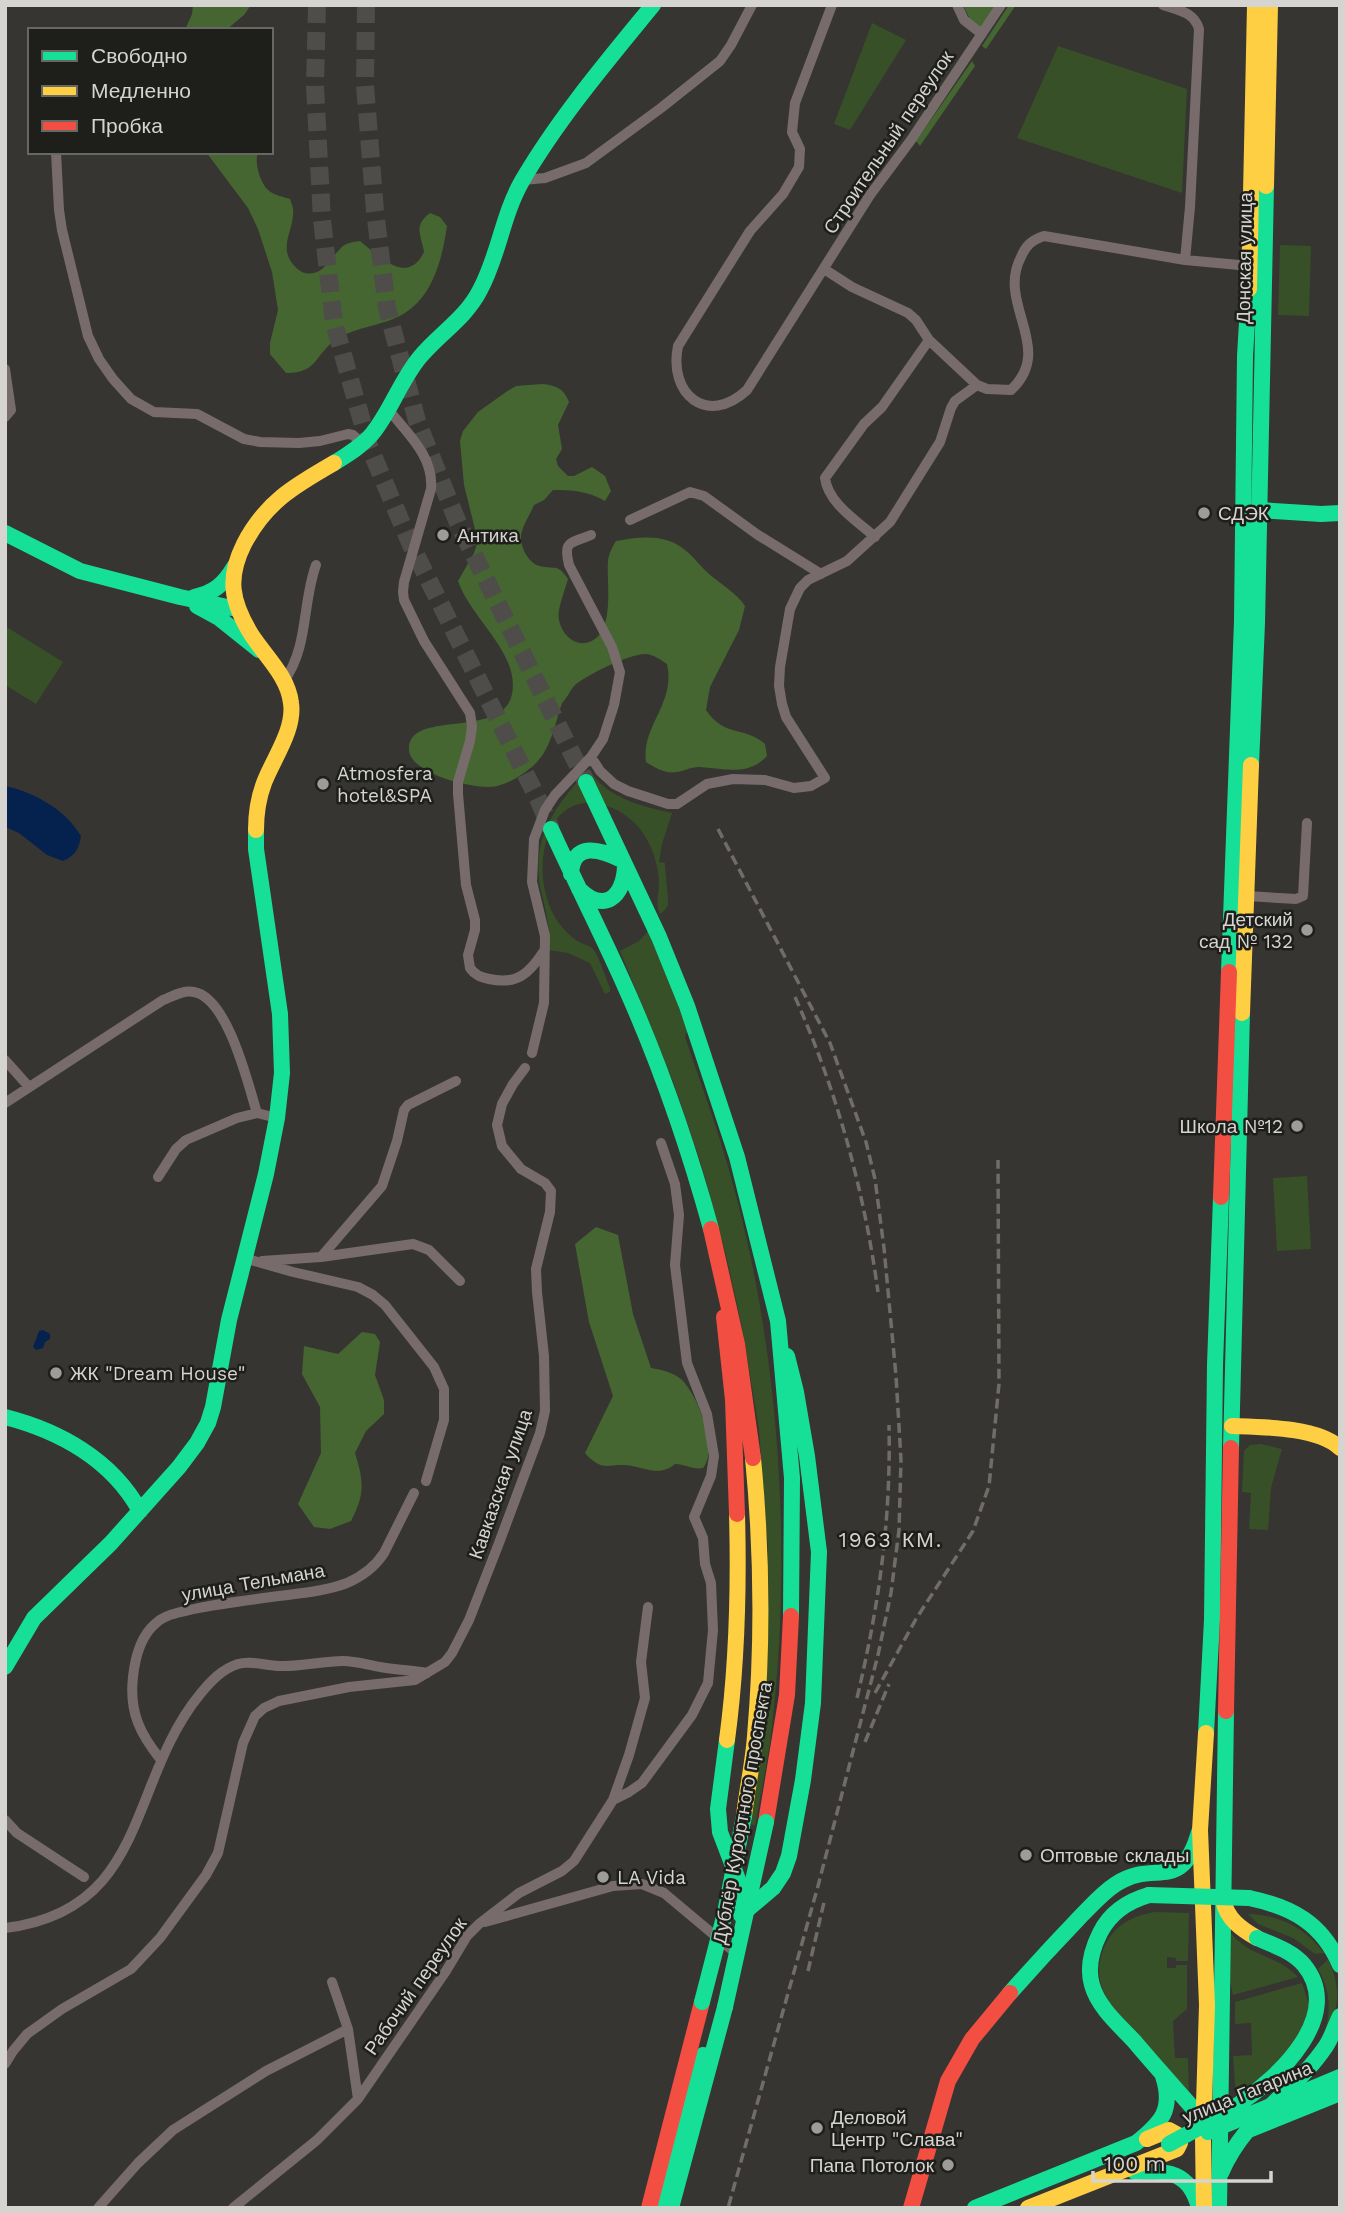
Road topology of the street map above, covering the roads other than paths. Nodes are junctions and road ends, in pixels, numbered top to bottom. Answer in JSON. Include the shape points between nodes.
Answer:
{"nodes":[{"id":1,"x":653,"y":5,"type":"edge"},
{"id":2,"x":752,"y":5,"type":"edge"},
{"id":3,"x":832,"y":5,"type":"edge"},
{"id":4,"x":957,"y":5,"type":"edge"},
{"id":5,"x":1001,"y":5,"type":"edge"},
{"id":6,"x":1163,"y":5,"type":"edge"},
{"id":7,"x":1255,"y":5,"type":"edge"},
{"id":8,"x":1270,"y":5,"type":"edge"},
{"id":9,"x":982,"y":34,"type":"junction"},
{"id":10,"x":56,"y":154,"type":"edge"},
{"id":11,"x":523,"y":180,"type":"junction"},
{"id":12,"x":1185,"y":260,"type":"junction"},
{"id":13,"x":1250,"y":266,"type":"junction"},
{"id":14,"x":824,"y":269,"type":"junction"},
{"id":15,"x":929,"y":340,"type":"junction"},
{"id":16,"x":5,"y":369,"type":"edge"},
{"id":17,"x":977,"y":385,"type":"junction"},
{"id":18,"x":388,"y":409,"type":"junction"},
{"id":19,"x":5,"y":417,"type":"edge"},
{"id":20,"x":362,"y":444,"type":"junction"},
{"id":21,"x":1252,"y":510,"type":"junction"},
{"id":22,"x":1340,"y":513,"type":"edge"},
{"id":23,"x":630,"y":520,"type":"dead end"},
{"id":24,"x":5,"y":533,"type":"edge"},
{"id":25,"x":591,"y":535,"type":"dead end"},
{"id":26,"x":875,"y":537,"type":"junction"},
{"id":27,"x":316,"y":565,"type":"dead end"},
{"id":28,"x":234,"y":567,"type":"junction"},
{"id":29,"x":821,"y":574,"type":"junction"},
{"id":30,"x":180,"y":597,"type":"junction"},
{"id":31,"x":237,"y":609,"type":"junction"},
{"id":32,"x":268,"y":658,"type":"junction"},
{"id":33,"x":284,"y":681,"type":"junction"},
{"id":34,"x":591,"y":757,"type":"junction"},
{"id":35,"x":586,"y":782,"type":"tunnel mouth"},
{"id":36,"x":1307,"y":823,"type":"dead end"},
{"id":37,"x":551,"y":829,"type":"tunnel mouth"},
{"id":38,"x":624,"y":863,"type":"junction"},
{"id":39,"x":574,"y":880,"type":"junction"},
{"id":40,"x":1247,"y":896,"type":"junction"},
{"id":41,"x":544,"y":951,"type":"junction"},
{"id":42,"x":532,"y":1053,"type":"dead end"},
{"id":43,"x":5,"y":1060,"type":"edge"},
{"id":44,"x":525,"y":1068,"type":"dead end"},
{"id":45,"x":456,"y":1081,"type":"dead end"},
{"id":46,"x":29,"y":1087,"type":"junction"},
{"id":47,"x":5,"y":1103,"type":"edge"},
{"id":48,"x":257,"y":1113,"type":"junction"},
{"id":49,"x":277,"y":1118,"type":"junction"},
{"id":50,"x":661,"y":1143,"type":"dead end"},
{"id":51,"x":158,"y":1177,"type":"dead end"},
{"id":52,"x":321,"y":1257,"type":"junction"},
{"id":53,"x":250,"y":1260,"type":"junction"},
{"id":54,"x":719,"y":1266,"type":"junction"},
{"id":55,"x":460,"y":1281,"type":"dead end"},
{"id":56,"x":778,"y":1321,"type":"junction"},
{"id":57,"x":5,"y":1418,"type":"edge"},
{"id":58,"x":1232,"y":1426,"type":"junction"},
{"id":59,"x":1337,"y":1442,"type":"edge"},
{"id":60,"x":426,"y":1481,"type":"dead end"},
{"id":61,"x":414,"y":1493,"type":"dead end"},
{"id":62,"x":140,"y":1511,"type":"junction"},
{"id":63,"x":648,"y":1606,"type":"dead end"},
{"id":64,"x":5,"y":1667,"type":"edge"},
{"id":65,"x":427,"y":1673,"type":"junction"},
{"id":66,"x":162,"y":1760,"type":"junction"},
{"id":67,"x":613,"y":1800,"type":"junction"},
{"id":68,"x":5,"y":1820,"type":"edge"},
{"id":69,"x":1200,"y":1830,"type":"junction"},
{"id":70,"x":84,"y":1877,"type":"dead end"},
{"id":71,"x":1223,"y":1896,"type":"junction"},
{"id":72,"x":741,"y":1915,"type":"junction"},
{"id":73,"x":479,"y":1924,"type":"junction"},
{"id":74,"x":5,"y":1928,"type":"edge"},
{"id":75,"x":733,"y":1950,"type":"junction"},
{"id":76,"x":1340,"y":1965,"type":"edge"},
{"id":77,"x":332,"y":1982,"type":"dead end"},
{"id":78,"x":1340,"y":2016,"type":"edge"},
{"id":79,"x":348,"y":2029,"type":"junction"},
{"id":80,"x":5,"y":2064,"type":"edge"},
{"id":81,"x":1162,"y":2074,"type":"junction"},
{"id":82,"x":1340,"y":2077,"type":"edge"},
{"id":83,"x":1340,"y":2094,"type":"edge"},
{"id":84,"x":358,"y":2099,"type":"junction"},
{"id":85,"x":1243,"y":2133,"type":"junction"},
{"id":86,"x":1203,"y":2138,"type":"junction"},
{"id":87,"x":1136,"y":2143,"type":"junction"},
{"id":88,"x":1169,"y":2144,"type":"junction"},
{"id":89,"x":1115,"y":2174,"type":"junction"},
{"id":90,"x":1219,"y":2186,"type":"junction"},
{"id":91,"x":99,"y":2208,"type":"edge"},
{"id":92,"x":233,"y":2208,"type":"edge"},
{"id":93,"x":649,"y":2208,"type":"edge"},
{"id":94,"x":661,"y":2208,"type":"edge"},
{"id":95,"x":671,"y":2208,"type":"edge"},
{"id":96,"x":911,"y":2208,"type":"edge"},
{"id":97,"x":975,"y":2208,"type":"edge"},
{"id":98,"x":1002,"y":2208,"type":"edge"},
{"id":99,"x":1028,"y":2208,"type":"edge"},
{"id":100,"x":1201,"y":2208,"type":"edge"},
{"id":101,"x":1219,"y":2208,"type":"edge"}],
"edges":[{"from":1,"to":11,"type":"main road"},
{"from":2,"to":11,"type":"street","via":[[720,61],[662,108],[586,163],[545,178]]},
{"from":3,"to":14,"type":"street","name":"Строительный переулок","via":[[795,103],[792,132],[800,149],[799,167],[783,194],[750,231],[678,346],[679,382],[689,395],[711,406],[728,404],[747,390]]},
{"from":4,"to":9,"type":"street","via":[[964,20]]},
{"from":5,"to":9,"type":"street","name":"Строительный переулок"},
{"from":6,"to":12,"type":"street","via":[[1194,18],[1199,29]]},
{"from":7,"to":13,"type":"main road","name":"Донская улица"},
{"from":8,"to":21,"type":"main road","name":"Донская улица"},
{"from":9,"to":14,"type":"street","name":"Строительный переулок"},
{"from":10,"to":20,"type":"street","via":[[59,210],[85,326],[99,359],[131,399],[154,412],[197,414],[252,440],[299,443],[348,434]]},
{"from":11,"to":18,"type":"main road","via":[[503,220],[483,286],[461,319],[414,364]]},
{"from":12,"to":13,"type":"street","name":"Донская улица"},
{"from":12,"to":17,"type":"street","name":"Донская улица","via":[[1044,236],[1034,239],[1017,263],[1014,277],[1014,294],[1028,339],[1026,372],[1011,390]]},
{"from":13,"to":21,"type":"main road","name":"Донская улица","via":[[1245,356]]},
{"from":14,"to":15,"type":"street","via":[[908,313]]},
{"from":15,"to":17,"type":"street"},
{"from":15,"to":26,"type":"street","via":[[825,478],[826,489],[839,505]]},
{"from":16,"to":19,"type":"street","via":[[11,410]]},
{"from":17,"to":26,"type":"street","via":[[955,401],[936,450],[890,522]]},
{"from":18,"to":20,"type":"main road"},
{"from":18,"to":41,"type":"street","via":[[424,453],[432,479],[404,583],[404,600],[472,720],[458,782],[466,885],[475,920],[470,968],[480,977],[511,981],[533,968]]},
{"from":20,"to":28,"type":"main road","via":[[274,499],[254,524]]},
{"from":21,"to":22,"type":"main road"},
{"from":21,"to":40,"type":"main road","via":[[1256,655]]},
{"from":21,"to":69,"type":"main road","via":[[1241,632],[1215,1365],[1212,1620]]},
{"from":23,"to":29,"type":"street","via":[[690,492],[704,496]]},
{"from":24,"to":30,"type":"main road","via":[[80,571]]},
{"from":25,"to":34,"type":"street","via":[[570,542],[566,551],[620,672],[603,739]]},
{"from":26,"to":29,"type":"street","via":[[847,561]]},
{"from":27,"to":33,"type":"street","via":[[305,628],[293,668]]},
{"from":28,"to":30,"type":"main road","via":[[216,590]]},
{"from":28,"to":31,"type":"main road"},
{"from":29,"to":34,"type":"street","via":[[800,588],[790,609],[779,686],[786,717],[825,778],[794,788],[765,780],[733,779],[707,785],[677,804],[668,804],[614,784]]},
{"from":30,"to":31,"type":"main road"},
{"from":30,"to":32,"type":"main road","via":[[219,618]]},
{"from":31,"to":32,"type":"main road"},
{"from":32,"to":33,"type":"main road"},
{"from":33,"to":49,"type":"main road","via":[[291,712],[260,795],[255,827],[280,1014],[282,1073]]},
{"from":34,"to":41,"type":"street","via":[[555,795],[534,839],[532,881],[545,936]]},
{"from":35,"to":38,"type":"main road","name":"Дублёр Курортного проспекта"},
{"from":36,"to":40,"type":"street","via":[[1303,896],[1296,900]]},
{"from":37,"to":39,"type":"main road","name":"Дублёр Курортного проспекта"},
{"from":38,"to":39,"type":"main road","via":[[602,850],[584,850],[573,859]]},
{"from":38,"to":39,"type":"main road","via":[[622,889],[607,901],[588,899]]},
{"from":38,"to":56,"type":"main road","name":"Дублёр Курортного проспекта","via":[[659,937],[708,1064],[737,1157]]},
{"from":39,"to":54,"type":"main road","name":"Дублёр Курортного проспекта","via":[[613,959],[675,1113]]},
{"from":40,"to":58,"type":"main road"},
{"from":41,"to":42,"type":"street","via":[[544,1003]]},
{"from":43,"to":46,"type":"street"},
{"from":44,"to":65,"type":"street","name":"Кавказская улица","via":[[502,1104],[497,1125],[502,1146],[521,1169],[551,1191],[536,1269],[545,1411],[469,1620],[452,1654]]},
{"from":45,"to":52,"type":"street","via":[[404,1110],[382,1186]]},
{"from":46,"to":47,"type":"street"},
{"from":46,"to":48,"type":"street","via":[[163,1000],[197,992],[225,1022],[236,1044]]},
{"from":48,"to":49,"type":"street"},
{"from":48,"to":51,"type":"street","via":[[186,1140]]},
{"from":49,"to":53,"type":"main road"},
{"from":50,"to":67,"type":"street","via":[[675,1184],[679,1215],[675,1265],[687,1363],[707,1414],[714,1456],[694,1517],[703,1538],[713,1630],[708,1683],[692,1716],[642,1783]]},
{"from":52,"to":53,"type":"street"},
{"from":52,"to":55,"type":"street","via":[[413,1244],[429,1250]]},
{"from":53,"to":60,"type":"street","via":[[366,1291],[385,1305],[434,1367],[444,1390],[444,1420]]},
{"from":53,"to":62,"type":"main road","via":[[229,1321],[208,1423],[197,1443]]},
{"from":54,"to":72,"type":"main road","via":[[733,1400],[737,1557],[732,1705],[718,1809],[720,1832],[745,1898]]},
{"from":54,"to":93,"type":"main road","name":"Дублёр Курортного проспекта","bridge":true,"via":[[742,1375],[759,1514],[755,1740],[725,1913]]},
{"from":56,"to":72,"type":"main road","via":[[796,1392],[819,1552],[813,1703],[789,1856],[773,1888]]},
{"from":56,"to":95,"type":"main road","name":"Дублёр Курортного проспекта","bridge":true,"via":[[792,1478],[787,1695],[766,1822],[725,2007]]},
{"from":57,"to":62,"type":"main road","via":[[35,1426],[90,1454],[125,1486]]},
{"from":58,"to":59,"type":"main road"},
{"from":58,"to":71,"type":"main road"},
{"from":61,"to":66,"type":"street","name":"улица Тельмана","via":[[384,1553],[360,1577],[325,1589],[220,1603],[155,1623],[140,1646],[132,1690],[140,1731]]},
{"from":62,"to":64,"type":"main road","via":[[34,1618]]},
{"from":63,"to":67,"type":"street","via":[[641,1662],[645,1698]]},
{"from":65,"to":66,"type":"street","via":[[340,1661],[238,1664],[216,1676],[195,1701]]},
{"from":65,"to":80,"type":"street","name":"Кавказская улица","via":[[411,1681],[279,1701],[255,1716],[243,1742],[218,1853],[206,1875],[136,1964],[27,2034]]},
{"from":66,"to":74,"type":"street","via":[[121,1857],[103,1881],[81,1901],[50,1918]]},
{"from":67,"to":73,"type":"street","name":"Рабочий переулок","via":[[569,1867],[519,1893]]},
{"from":68,"to":70,"type":"street","via":[[17,1833]]},
{"from":69,"to":86,"type":"main road","via":[[1207,2005]]},
{"from":69,"to":96,"type":"main road","via":[[1184,1866],[1137,1875],[1107,1891],[978,2029],[948,2081]]},
{"from":71,"to":88,"type":"main road","bridge":true,"via":[[1224,1908],[1234,1922],[1290,1954],[1310,1972],[1319,2008],[1296,2052],[1267,2082],[1225,2113]]},
{"from":71,"to":90,"type":"main road"},
{"from":72,"to":75,"type":"main road"},
{"from":73,"to":75,"type":"street","via":[[613,1886],[642,1884],[664,1893]]},
{"from":73,"to":84,"type":"street","name":"Рабочий переулок"},
{"from":75,"to":94,"type":"main road"},
{"from":76,"to":81,"type":"main road","bridge":true,"via":[[1327,1939],[1309,1921],[1263,1900],[1149,1895],[1128,1903],[1114,1913],[1099,1936],[1090,1961],[1092,1984],[1106,2010]]},
{"from":77,"to":79,"type":"street","name":"Рабочий переулок"},
{"from":78,"to":85,"type":"main road","via":[[1325,2047]]},
{"from":79,"to":84,"type":"street","name":"Рабочий переулок"},
{"from":79,"to":91,"type":"street","name":"Рабочий переулок","via":[[266,2071],[173,2130]]},
{"from":81,"to":86,"type":"main road","via":[[1198,2114]]},
{"from":81,"to":87,"type":"main road","via":[[1167,2108],[1156,2127]]},
{"from":82,"to":88,"type":"main road","name":"улица Гагарина","bridge":true,"via":[[1235,2122]]},
{"from":83,"to":85,"type":"main road"},
{"from":84,"to":92,"type":"street","name":"Рабочий переулок","via":[[317,2140]]},
{"from":85,"to":90,"type":"main road","via":[[1227,2156]]},
{"from":86,"to":100,"type":"main road"},
{"from":87,"to":89,"type":"main road","via":[[1169,2130],[1181,2140],[1177,2149]]},
{"from":87,"to":97,"type":"main road"},
{"from":88,"to":98,"type":"main road"},
{"from":89,"to":99,"type":"main road"},
{"from":89,"to":100,"type":"main road","via":[[1154,2170],[1172,2174],[1192,2186]]},
{"from":90,"to":101,"type":"main road"}]}
